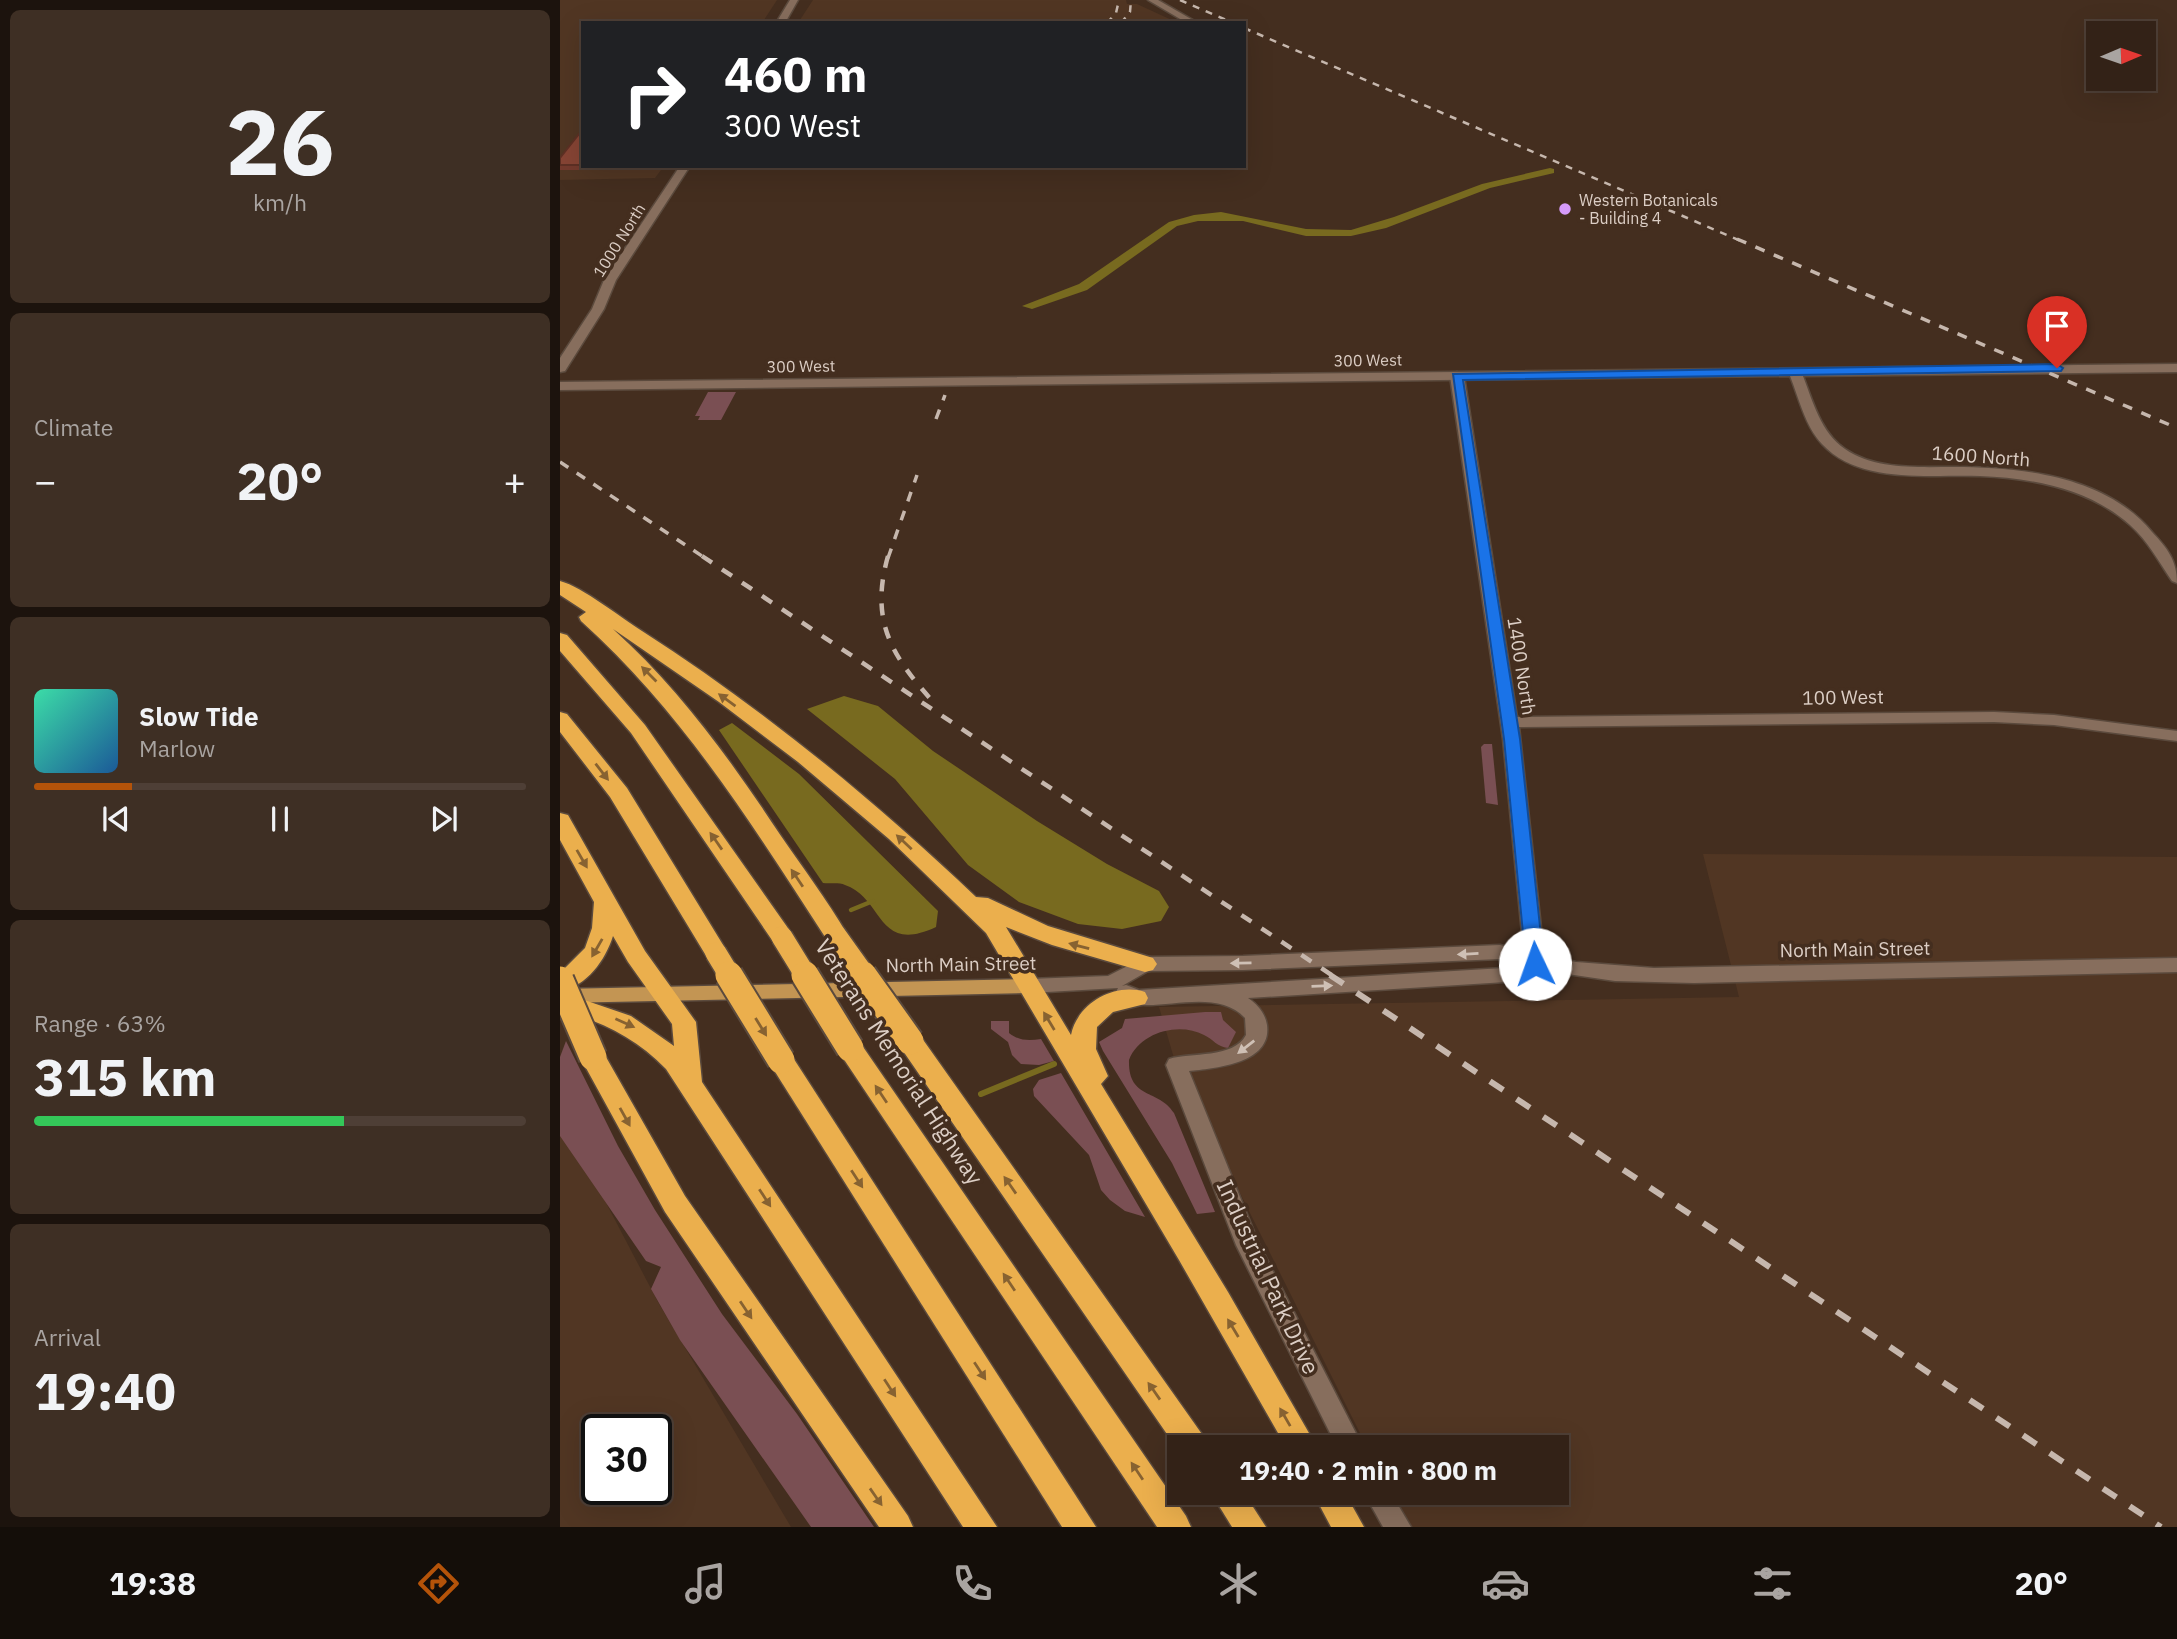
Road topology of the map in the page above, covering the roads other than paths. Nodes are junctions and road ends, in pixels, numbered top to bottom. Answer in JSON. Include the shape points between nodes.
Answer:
{"nodes":[{"id":1,"x":794,"y":0,"type":"edge"},
{"id":2,"x":1152,"y":0,"type":"edge"},
{"id":3,"x":781,"y":21,"type":"edge"},
{"id":4,"x":1190,"y":21,"type":"edge"},
{"id":5,"x":684,"y":168,"type":"edge"},
{"id":6,"x":2177,"y":368,"type":"edge"},
{"id":7,"x":560,"y":369,"type":"edge"},
{"id":8,"x":1795,"y":372,"type":"junction"},
{"id":9,"x":1457,"y":376,"type":"junction"},
{"id":10,"x":560,"y":386,"type":"edge"},
{"id":11,"x":2177,"y":578,"type":"edge"},
{"id":12,"x":560,"y":586,"type":"edge"},
{"id":13,"x":560,"y":594,"type":"edge"},
{"id":14,"x":560,"y":639,"type":"edge"},
{"id":15,"x":560,"y":718,"type":"edge"},
{"id":16,"x":1508,"y":722,"type":"junction"},
{"id":17,"x":2177,"y":736,"type":"edge"},
{"id":18,"x":560,"y":820,"type":"edge"},
{"id":19,"x":954,"y":889,"type":"junction"},
{"id":20,"x":604,"y":897,"type":"junction"},
{"id":21,"x":1145,"y":964,"type":"junction"},
{"id":22,"x":1535,"y":964,"type":"junction"},
{"id":23,"x":2177,"y":965,"type":"edge"},
{"id":24,"x":560,"y":982,"type":"edge"},
{"id":25,"x":1111,"y":983,"type":"junction"},
{"id":26,"x":1029,"y":986,"type":"junction"},
{"id":27,"x":1206,"y":992,"type":"junction"},
{"id":28,"x":663,"y":994,"type":"junction"},
{"id":29,"x":1136,"y":998,"type":"junction"},
{"id":30,"x":560,"y":999,"type":"edge"},
{"id":31,"x":690,"y":1082,"type":"junction"},
{"id":32,"x":1110,"y":1120,"type":"junction"},
{"id":33,"x":1186,"y":1435,"type":"edge"},
{"id":34,"x":1295,"y":1435,"type":"edge"},
{"id":35,"x":1344,"y":1435,"type":"edge"},
{"id":36,"x":1234,"y":1505,"type":"edge"},
{"id":37,"x":1335,"y":1505,"type":"edge"},
{"id":38,"x":1384,"y":1505,"type":"edge"},
{"id":39,"x":897,"y":1527,"type":"edge"},
{"id":40,"x":981,"y":1527,"type":"edge"},
{"id":41,"x":1080,"y":1527,"type":"edge"},
{"id":42,"x":1175,"y":1527,"type":"edge"},
{"id":43,"x":1250,"y":1527,"type":"edge"},
{"id":44,"x":1348,"y":1527,"type":"edge"},
{"id":45,"x":1398,"y":1527,"type":"edge"}],
"edges":[{"from":1,"to":3,"type":"street"},
{"from":2,"to":4,"type":"street"},
{"from":5,"to":7,"type":"street","name":"1000 North","via":[[610,280],[598,309]]},
{"from":6,"to":8,"type":"street","name":"300 West"},
{"from":8,"to":9,"type":"street","name":"300 West"},
{"from":8,"to":11,"type":"street","name":"1600 North","via":[[1824,438],[1836,450],[1892,471],[1983,472],[2066,485],[2088,493],[2140,525]]},
{"from":9,"to":10,"type":"street","name":"300 West"},
{"from":9,"to":16,"type":"street","name":"1400 North"},
{"from":19,"to":12,"type":"highway","one_way":true,"via":[[881,820],[783,740],[636,634]]},
{"from":33,"to":13,"type":"highway","one_way":true,"bridge":true,"via":[[662,687]]},
{"from":42,"to":14,"type":"highway","name":"Veterans Memorial Highway","one_way":true,"bridge":true,"via":[[638,729]]},
{"from":15,"to":41,"type":"highway","one_way":true,"bridge":true,"via":[[619,793],[781,1060]]},
{"from":16,"to":17,"type":"street","name":"100 West","via":[[1994,717]]},
{"from":16,"to":22,"type":"street","name":"1400 North"},
{"from":18,"to":20,"type":"highway","one_way":true},
{"from":21,"to":19,"type":"highway","one_way":true,"via":[[1065,942]]},
{"from":19,"to":26,"type":"highway","via":[[1002,938]]},
{"from":20,"to":24,"type":"highway","one_way":true,"via":[[603,938],[594,955]]},
{"from":20,"to":28,"type":"highway"},
{"from":22,"to":21,"type":"street","name":"North Main Street","one_way":true,"via":[[1500,952]]},
{"from":21,"to":25,"type":"street","name":"North Main Street"},
{"from":22,"to":23,"type":"street","name":"North Main Street","via":[[1670,975]]},
{"from":27,"to":22,"type":"street","name":"North Main Street","one_way":true,"via":[[1506,975]]},
{"from":24,"to":39,"type":"highway","one_way":true,"bridge":true,"via":[[593,1057],[675,1204]]},
{"from":25,"to":26,"type":"street","name":"North Main Street"},
{"from":25,"to":29,"type":"street"},
{"from":26,"to":28,"type":"main road","name":"North Main Street"},
{"from":32,"to":26,"type":"highway","one_way":true},
{"from":27,"to":29,"type":"street","name":"North Main Street"},
{"from":27,"to":35,"type":"street","name":"Industrial Park Drive","one_way":true,"via":[[1237,1001],[1253,1014],[1258,1027],[1255,1041],[1240,1053],[1177,1065],[1248,1245]]},
{"from":28,"to":30,"type":"main road","name":"North Main Street"},
{"from":28,"to":31,"type":"highway","via":[[684,1022]]},
{"from":29,"to":32,"type":"highway","via":[[1120,998],[1095,1010],[1084,1032],[1083,1048]]},
{"from":30,"to":31,"type":"highway","one_way":true,"via":[[636,1028],[661,1047]]},
{"from":31,"to":40,"type":"highway","one_way":true},
{"from":34,"to":32,"type":"highway","one_way":true},
{"from":36,"to":43,"type":"highway"},
{"from":37,"to":44,"type":"highway"},
{"from":38,"to":45,"type":"street"}]}
